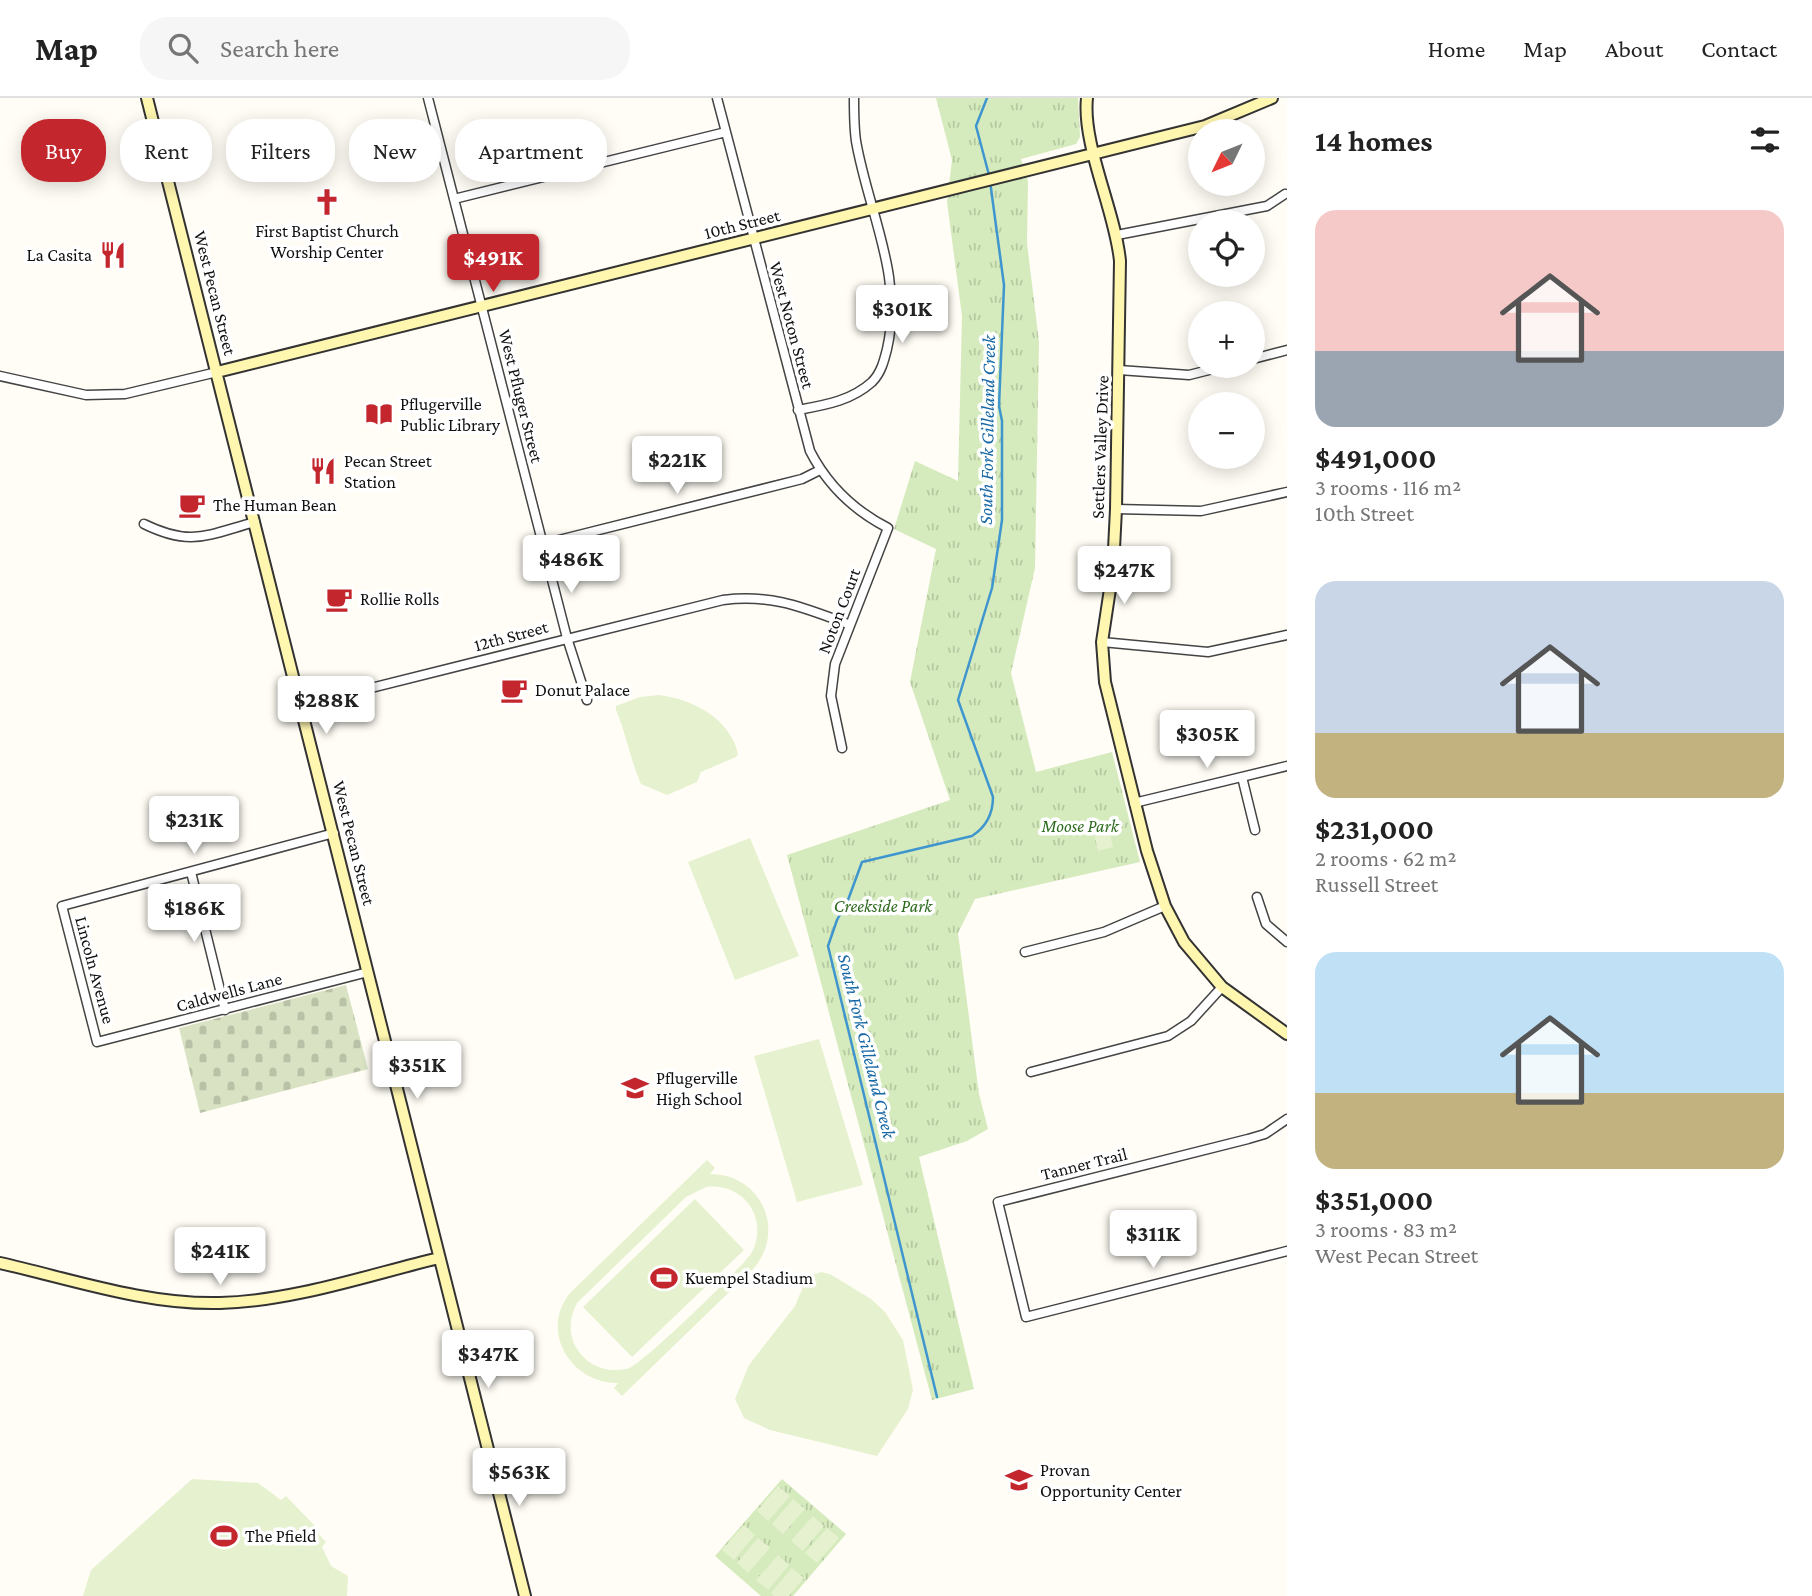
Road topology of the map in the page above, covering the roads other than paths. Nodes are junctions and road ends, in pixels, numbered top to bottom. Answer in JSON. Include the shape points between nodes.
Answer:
{"nodes":[{"id":1,"x":147,"y":98,"type":"edge"},
{"id":2,"x":428,"y":98,"type":"edge"},
{"id":3,"x":717,"y":98,"type":"edge"},
{"id":4,"x":854,"y":98,"type":"edge"},
{"id":5,"x":1087,"y":98,"type":"edge"},
{"id":6,"x":1272,"y":98,"type":"edge"},
{"id":7,"x":726,"y":132,"type":"junction"},
{"id":8,"x":1095,"y":152,"type":"junction"},
{"id":9,"x":1285,"y":194,"type":"dead end"},
{"id":10,"x":454,"y":199,"type":"junction"},
{"id":11,"x":874,"y":209,"type":"junction"},
{"id":12,"x":1117,"y":235,"type":"junction"},
{"id":13,"x":754,"y":239,"type":"junction"},
{"id":14,"x":482,"y":306,"type":"junction"},
{"id":15,"x":1287,"y":350,"type":"edge"},
{"id":16,"x":1265,"y":356,"type":"edge"},
{"id":17,"x":1119,"y":370,"type":"junction"},
{"id":18,"x":217,"y":372,"type":"junction"},
{"id":19,"x":1188,"y":375,"type":"edge"},
{"id":20,"x":0,"y":376,"type":"edge"},
{"id":21,"x":798,"y":410,"type":"junction"},
{"id":22,"x":820,"y":470,"type":"junction"},
{"id":23,"x":1287,"y":492,"type":"edge"},
{"id":24,"x":1116,"y":509,"type":"junction"},
{"id":25,"x":255,"y":522,"type":"junction"},
{"id":26,"x":144,"y":524,"type":"dead end"},
{"id":27,"x":888,"y":528,"type":"joint"},
{"id":28,"x":543,"y":544,"type":"junction"},
{"id":29,"x":848,"y":624,"type":"junction"},
{"id":30,"x":1287,"y":635,"type":"edge"},
{"id":31,"x":566,"y":638,"type":"junction"},
{"id":32,"x":1102,"y":642,"type":"junction"},
{"id":33,"x":587,"y":700,"type":"dead end"},
{"id":34,"x":303,"y":705,"type":"junction"},
{"id":35,"x":842,"y":748,"type":"dead end"},
{"id":36,"x":1287,"y":766,"type":"edge"},
{"id":37,"x":1242,"y":777,"type":"junction"},
{"id":38,"x":1134,"y":803,"type":"junction"},
{"id":39,"x":1255,"y":830,"type":"dead end"},
{"id":40,"x":334,"y":833,"type":"junction"},
{"id":41,"x":191,"y":872,"type":"junction"},
{"id":42,"x":1257,"y":897,"type":"dead end"},
{"id":43,"x":1165,"y":906,"type":"junction"},
{"id":44,"x":1287,"y":942,"type":"edge"},
{"id":45,"x":1025,"y":952,"type":"dead end"},
{"id":46,"x":368,"y":972,"type":"junction"},
{"id":47,"x":1222,"y":987,"type":"junction"},
{"id":48,"x":225,"y":1010,"type":"junction"},
{"id":49,"x":1287,"y":1034,"type":"edge"},
{"id":50,"x":97,"y":1042,"type":"joint"},
{"id":51,"x":1031,"y":1072,"type":"dead end"},
{"id":52,"x":1287,"y":1119,"type":"edge"},
{"id":53,"x":1287,"y":1251,"type":"edge"},
{"id":54,"x":439,"y":1258,"type":"junction"},
{"id":55,"x":0,"y":1264,"type":"edge"},
{"id":56,"x":525,"y":1596,"type":"edge"}],
"edges":[{"from":1,"to":18,"type":"street","name":"West Pecan Street"},
{"from":2,"to":10,"type":"street","name":"West Pfluger Street"},
{"from":3,"to":7,"type":"street","name":"West Noton Street"},
{"from":4,"to":11,"type":"street","via":[[856,140]]},
{"from":5,"to":8,"type":"street","name":"Settlers Valley Drive"},
{"from":6,"to":8,"type":"street","name":"10th Street","via":[[1205,126]]},
{"from":7,"to":10,"type":"street"},
{"from":7,"to":13,"type":"street","name":"West Noton Street"},
{"from":8,"to":11,"type":"street","name":"10th Street"},
{"from":8,"to":12,"type":"street","name":"Settlers Valley Drive"},
{"from":9,"to":12,"type":"street","via":[[1267,206]]},
{"from":10,"to":14,"type":"street","name":"West Pfluger Street"},
{"from":11,"to":13,"type":"street","name":"10th Street"},
{"from":11,"to":21,"type":"street","via":[[892,300],[883,366],[855,395]]},
{"from":12,"to":17,"type":"street","name":"Settlers Valley Drive"},
{"from":13,"to":14,"type":"street","name":"10th Street"},
{"from":13,"to":21,"type":"street","name":"West Noton Street"},
{"from":14,"to":18,"type":"street","name":"10th Street"},
{"from":14,"to":28,"type":"street","name":"West Pfluger Street"},
{"from":15,"to":16,"type":"street"},
{"from":17,"to":19,"type":"street"},
{"from":17,"to":24,"type":"street","name":"Settlers Valley Drive"},
{"from":18,"to":20,"type":"street","via":[[125,394],[86,395]]},
{"from":18,"to":25,"type":"street","name":"West Pecan Street"},
{"from":21,"to":22,"type":"street","name":"West Noton Street"},
{"from":22,"to":27,"type":"street","name":"West Noton Street","via":[[850,504]]},
{"from":22,"to":28,"type":"street","via":[[802,479]]},
{"from":23,"to":24,"type":"street","via":[[1201,511]]},
{"from":24,"to":32,"type":"street","name":"Settlers Valley Drive","via":[[1114,569]]},
{"from":25,"to":26,"type":"street","via":[[184,539]]},
{"from":25,"to":34,"type":"street","name":"West Pecan Street"},
{"from":27,"to":29,"type":"street","name":"Noton Court"},
{"from":28,"to":31,"type":"street","name":"West Pfluger Street"},
{"from":29,"to":31,"type":"street","name":"12th Street","via":[[793,603],[747,597]]},
{"from":29,"to":35,"type":"street","name":"Noton Court","via":[[831,696]]},
{"from":30,"to":32,"type":"street","via":[[1208,652]]},
{"from":31,"to":33,"type":"street","name":"West Pfluger Street"},
{"from":31,"to":34,"type":"street","name":"12th Street"},
{"from":32,"to":38,"type":"street","name":"Settlers Valley Drive","via":[[1105,682]]},
{"from":34,"to":40,"type":"street","name":"West Pecan Street"},
{"from":36,"to":37,"type":"street"},
{"from":37,"to":38,"type":"street"},
{"from":37,"to":39,"type":"street"},
{"from":38,"to":43,"type":"street","name":"Settlers Valley Drive"},
{"from":40,"to":41,"type":"street"},
{"from":40,"to":46,"type":"street","name":"West Pecan Street"},
{"from":41,"to":48,"type":"street"},
{"from":41,"to":50,"type":"street","name":"Lincoln Avenue","via":[[62,906]]},
{"from":42,"to":44,"type":"street","via":[[1266,924]]},
{"from":43,"to":45,"type":"street","via":[[1104,932]]},
{"from":43,"to":47,"type":"street","name":"Settlers Valley Drive","via":[[1184,942]]},
{"from":46,"to":48,"type":"street","name":"Caldwells Lane"},
{"from":46,"to":54,"type":"street","name":"West Pecan Street"},
{"from":47,"to":49,"type":"street","name":"Settlers Valley Drive"},
{"from":47,"to":51,"type":"street","via":[[1191,1021],[1168,1036]]},
{"from":48,"to":50,"type":"street","name":"Caldwells Lane"},
{"from":52,"to":53,"type":"street","name":"Tanner Trail","via":[[1248,1139],[998,1202],[1026,1317]]},
{"from":54,"to":55,"type":"street","via":[[284,1296],[219,1303],[137,1294]]},
{"from":54,"to":56,"type":"street","name":"West Pecan Street"}]}
